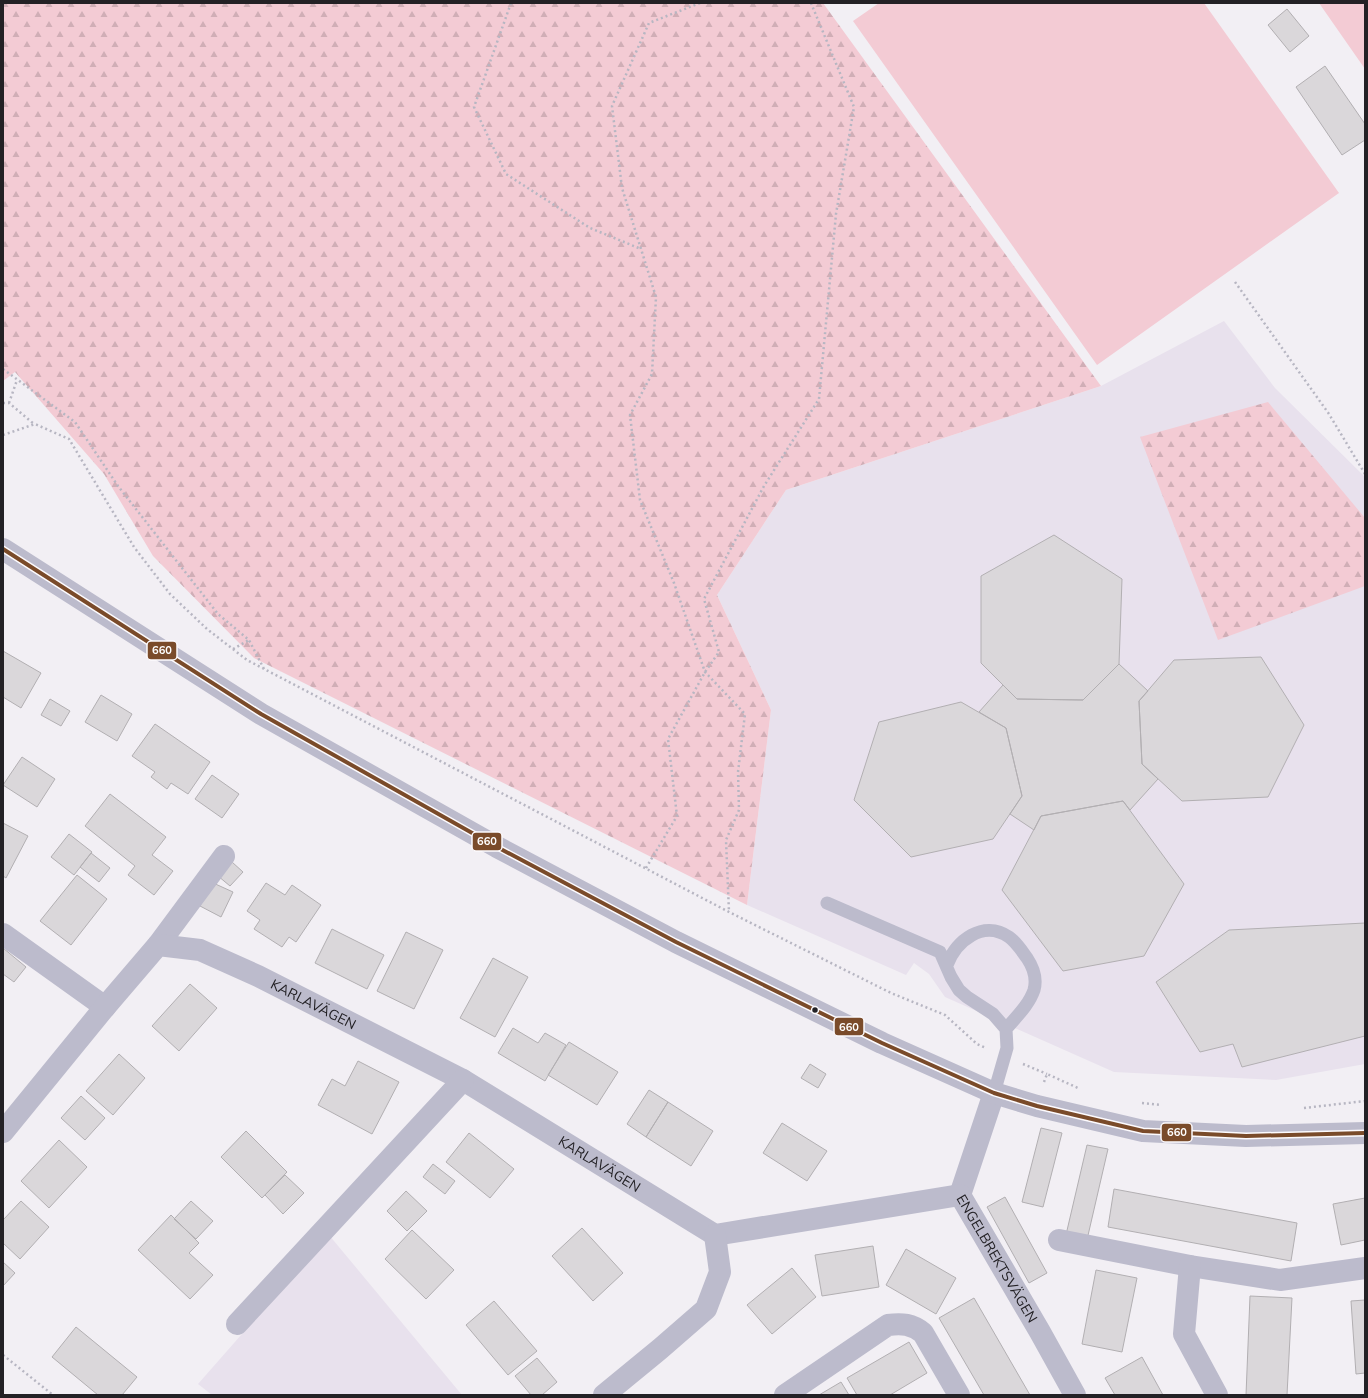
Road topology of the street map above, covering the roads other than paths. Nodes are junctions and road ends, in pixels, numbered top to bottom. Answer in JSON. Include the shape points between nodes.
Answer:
{"nodes":[{"id":1,"x":3,"y":549,"type":"edge"},
{"id":2,"x":224,"y":856,"type":"dead end"},
{"id":3,"x":827,"y":903,"type":"dead end"},
{"id":4,"x":3,"y":934,"type":"edge"},
{"id":5,"x":158,"y":945,"type":"junction"},
{"id":6,"x":947,"y":965,"type":"junction"},
{"id":7,"x":105,"y":1007,"type":"junction"},
{"id":8,"x":1006,"y":1029,"type":"junction"},
{"id":9,"x":463,"y":1080,"type":"junction"},
{"id":10,"x":994,"y":1093,"type":"junction"},
{"id":11,"x":3,"y":1132,"type":"edge"},
{"id":12,"x":1365,"y":1133,"type":"edge"},
{"id":13,"x":960,"y":1195,"type":"junction"},
{"id":14,"x":715,"y":1235,"type":"junction"},
{"id":15,"x":1059,"y":1240,"type":"dead end"},
{"id":16,"x":1190,"y":1266,"type":"junction"},
{"id":17,"x":1365,"y":1268,"type":"edge"},
{"id":18,"x":237,"y":1324,"type":"dead end"},
{"id":19,"x":604,"y":1395,"type":"edge"},
{"id":20,"x":785,"y":1395,"type":"edge"},
{"id":21,"x":959,"y":1395,"type":"edge"},
{"id":22,"x":1075,"y":1395,"type":"edge"},
{"id":23,"x":1217,"y":1395,"type":"edge"}],
"edges":[{"from":1,"to":10,"type":"street","via":[[261,714],[497,847],[676,942],[882,1043]]},
{"from":2,"to":5,"type":"street"},
{"from":3,"to":6,"type":"lane","via":[[940,952]]},
{"from":4,"to":7,"type":"street"},
{"from":5,"to":7,"type":"street"},
{"from":5,"to":9,"type":"street","name":"KARLAVÄGEN","via":[[200,950],[258,976]]},
{"from":6,"to":8,"type":"lane","via":[[959,990],[993,1014]]},
{"from":6,"to":8,"type":"lane","via":[[959,945],[978,932],[994,931],[1009,937],[1029,962],[1035,980],[1034,989],[1025,1006]]},
{"from":7,"to":11,"type":"street"},
{"from":8,"to":10,"type":"lane","via":[[1007,1048]]},
{"from":9,"to":14,"type":"street","name":"KARLAVÄGEN"},
{"from":9,"to":18,"type":"street"},
{"from":10,"to":12,"type":"street","via":[[1143,1131],[1246,1136]]},
{"from":10,"to":13,"type":"street","name":"ENGELBREKTSVÄGEN"},
{"from":13,"to":14,"type":"street"},
{"from":13,"to":22,"type":"street","name":"ENGELBREKTSVÄGEN"},
{"from":14,"to":19,"type":"street","via":[[720,1272],[706,1309]]},
{"from":15,"to":16,"type":"street"},
{"from":16,"to":17,"type":"street","via":[[1280,1280]]},
{"from":16,"to":23,"type":"street","via":[[1184,1334]]},
{"from":20,"to":21,"type":"street","via":[[888,1325],[896,1324],[916,1327],[923,1333]]}]}
